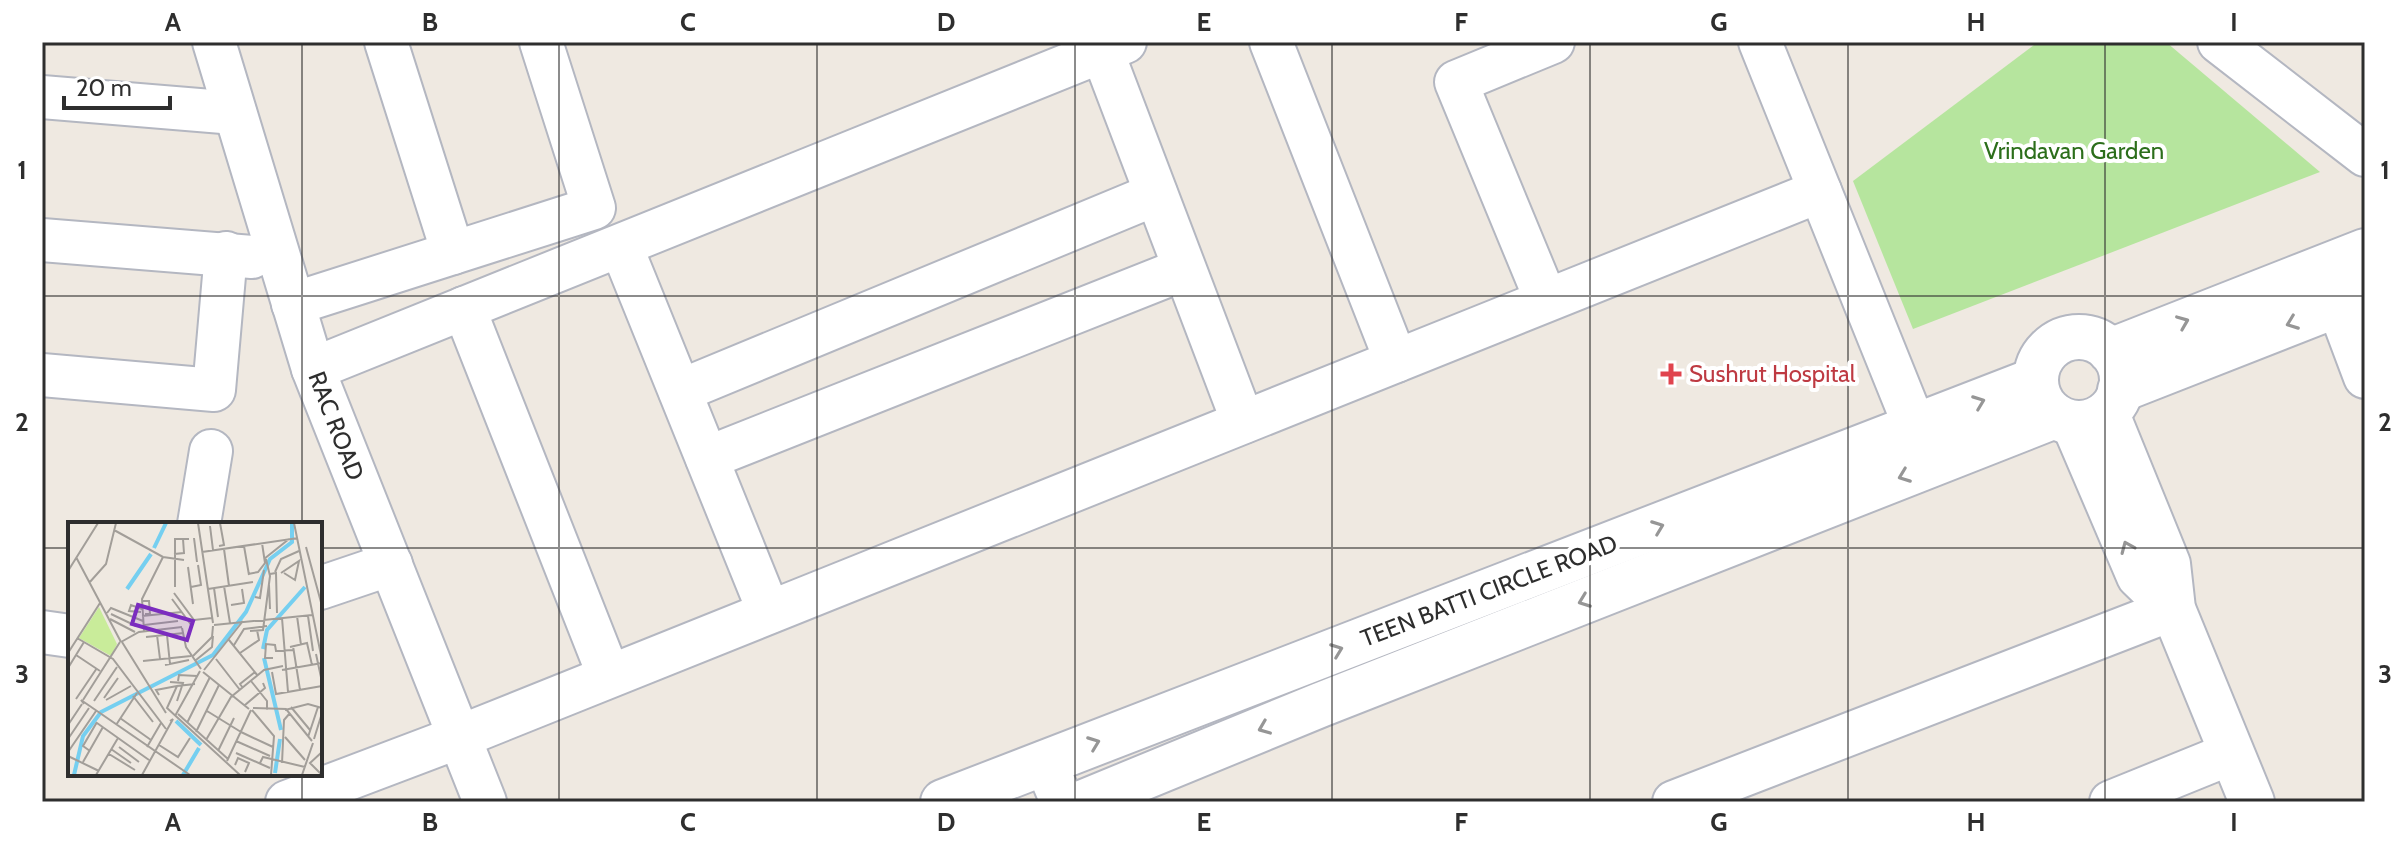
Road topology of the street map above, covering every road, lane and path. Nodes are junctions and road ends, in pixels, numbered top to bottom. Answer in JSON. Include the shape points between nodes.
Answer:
{"nodes":[{"id":1,"x":214,"y":42,"type":"edge"},
{"id":2,"x":386,"y":42,"type":"edge"},
{"id":3,"x":541,"y":42,"type":"edge"},
{"id":4,"x":1271,"y":42,"type":"edge"},
{"id":5,"x":1553,"y":42,"type":"edge"},
{"id":6,"x":1760,"y":42,"type":"edge"},
{"id":7,"x":2219,"y":42,"type":"edge"},
{"id":8,"x":1114,"y":47,"type":"edge"},
{"id":9,"x":42,"y":97,"type":"edge"},
{"id":10,"x":235,"y":113,"type":"junction"},
{"id":11,"x":2365,"y":155,"type":"edge"},
{"id":12,"x":1820,"y":191,"type":"junction"},
{"id":13,"x":1156,"y":194,"type":"junction"},
{"id":14,"x":42,"y":240,"type":"edge"},
{"id":15,"x":621,"y":246,"type":"junction"},
{"id":16,"x":2365,"y":251,"type":"edge"},
{"id":17,"x":226,"y":253,"type":"junction"},
{"id":18,"x":453,"y":253,"type":"junction"},
{"id":19,"x":281,"y":262,"type":"junction"},
{"id":20,"x":1184,"y":269,"type":"junction"},
{"id":21,"x":2352,"y":299,"type":"edge"},
{"id":22,"x":1546,"y":300,"type":"junction"},
{"id":23,"x":293,"y":304,"type":"junction"},
{"id":24,"x":464,"y":308,"type":"junction"},
{"id":25,"x":1396,"y":361,"type":"junction"},
{"id":26,"x":313,"y":369,"type":"junction"},
{"id":27,"x":42,"y":375,"type":"edge"},
{"id":28,"x":2365,"y":377,"type":"edge"},
{"id":29,"x":680,"y":391,"type":"junction"},
{"id":30,"x":2084,"y":396,"type":"junction"},
{"id":31,"x":1243,"y":422,"type":"junction"},
{"id":32,"x":1915,"y":427,"type":"junction"},
{"id":33,"x":211,"y":451,"type":"dead end"},
{"id":34,"x":707,"y":458,"type":"junction"},
{"id":35,"x":199,"y":522,"type":"edge"},
{"id":36,"x":391,"y":564,"type":"junction"},
{"id":37,"x":322,"y":587,"type":"edge"},
{"id":38,"x":2173,"y":609,"type":"junction"},
{"id":39,"x":769,"y":612,"type":"junction"},
{"id":40,"x":42,"y":632,"type":"edge"},
{"id":41,"x":68,"y":636,"type":"edge"},
{"id":42,"x":609,"y":676,"type":"junction"},
{"id":43,"x":459,"y":737,"type":"junction"},
{"id":44,"x":2232,"y":753,"type":"junction"},
{"id":45,"x":1045,"y":762,"type":"junction"},
{"id":46,"x":287,"y":802,"type":"edge"},
{"id":47,"x":485,"y":802,"type":"edge"},
{"id":48,"x":943,"y":802,"type":"edge"},
{"id":49,"x":1062,"y":802,"type":"edge"},
{"id":50,"x":1084,"y":802,"type":"edge"},
{"id":51,"x":1674,"y":802,"type":"edge"},
{"id":52,"x":2111,"y":802,"type":"edge"},
{"id":53,"x":2252,"y":802,"type":"edge"}],
"edges":[{"from":1,"to":10,"type":"street","name":"RAC ROAD"},
{"from":2,"to":18,"type":"street"},
{"from":3,"to":18,"type":"street","via":[[594,208]]},
{"from":4,"to":25,"type":"street"},
{"from":5,"to":22,"type":"street","via":[[1456,82]]},
{"from":6,"to":12,"type":"street"},
{"from":7,"to":11,"type":"street"},
{"from":8,"to":13,"type":"street"},
{"from":8,"to":15,"type":"street"},
{"from":9,"to":10,"type":"street"},
{"from":10,"to":19,"type":"street","name":"RAC ROAD"},
{"from":12,"to":22,"type":"street"},
{"from":12,"to":32,"type":"street"},
{"from":13,"to":20,"type":"street"},
{"from":13,"to":29,"type":"street"},
{"from":14,"to":17,"type":"street"},
{"from":15,"to":24,"type":"street"},
{"from":15,"to":29,"type":"street"},
{"from":30,"to":16,"type":"street","one_way":true},
{"from":17,"to":19,"type":"street"},
{"from":17,"to":27,"type":"street","via":[[214,390]]},
{"from":18,"to":23,"type":"street"},
{"from":19,"to":23,"type":"street","name":"RAC ROAD"},
{"from":20,"to":31,"type":"street"},
{"from":20,"to":34,"type":"street"},
{"from":21,"to":28,"type":"street"},
{"from":21,"to":30,"type":"street","one_way":true},
{"from":22,"to":25,"type":"street"},
{"from":23,"to":26,"type":"street","name":"RAC ROAD"},
{"from":24,"to":26,"type":"street"},
{"from":24,"to":42,"type":"street"},
{"from":25,"to":31,"type":"street"},
{"from":26,"to":36,"type":"street","name":"RAC ROAD"},
{"from":29,"to":34,"type":"street"},
{"from":32,"to":30,"type":"street","name":"TEEN BATTI CIRCLE ROAD","one_way":true},
{"from":30,"to":38,"type":"street","via":[[2168,564]]},
{"from":30,"to":50,"type":"street","one_way":true},
{"from":31,"to":39,"type":"street"},
{"from":45,"to":32,"type":"street","name":"TEEN BATTI CIRCLE ROAD","one_way":true},
{"from":33,"to":35,"type":"street"},
{"from":34,"to":39,"type":"street"},
{"from":36,"to":37,"type":"street"},
{"from":36,"to":43,"type":"street","name":"RAC ROAD"},
{"from":38,"to":44,"type":"street"},
{"from":38,"to":51,"type":"street"},
{"from":39,"to":42,"type":"street"},
{"from":40,"to":41,"type":"street"},
{"from":42,"to":43,"type":"street"},
{"from":43,"to":46,"type":"street"},
{"from":43,"to":47,"type":"street","name":"RAC ROAD"},
{"from":44,"to":52,"type":"street"},
{"from":44,"to":53,"type":"street"},
{"from":45,"to":48,"type":"street","name":"TEEN BATTI CIRCLE ROAD"},
{"from":45,"to":49,"type":"street"}]}
